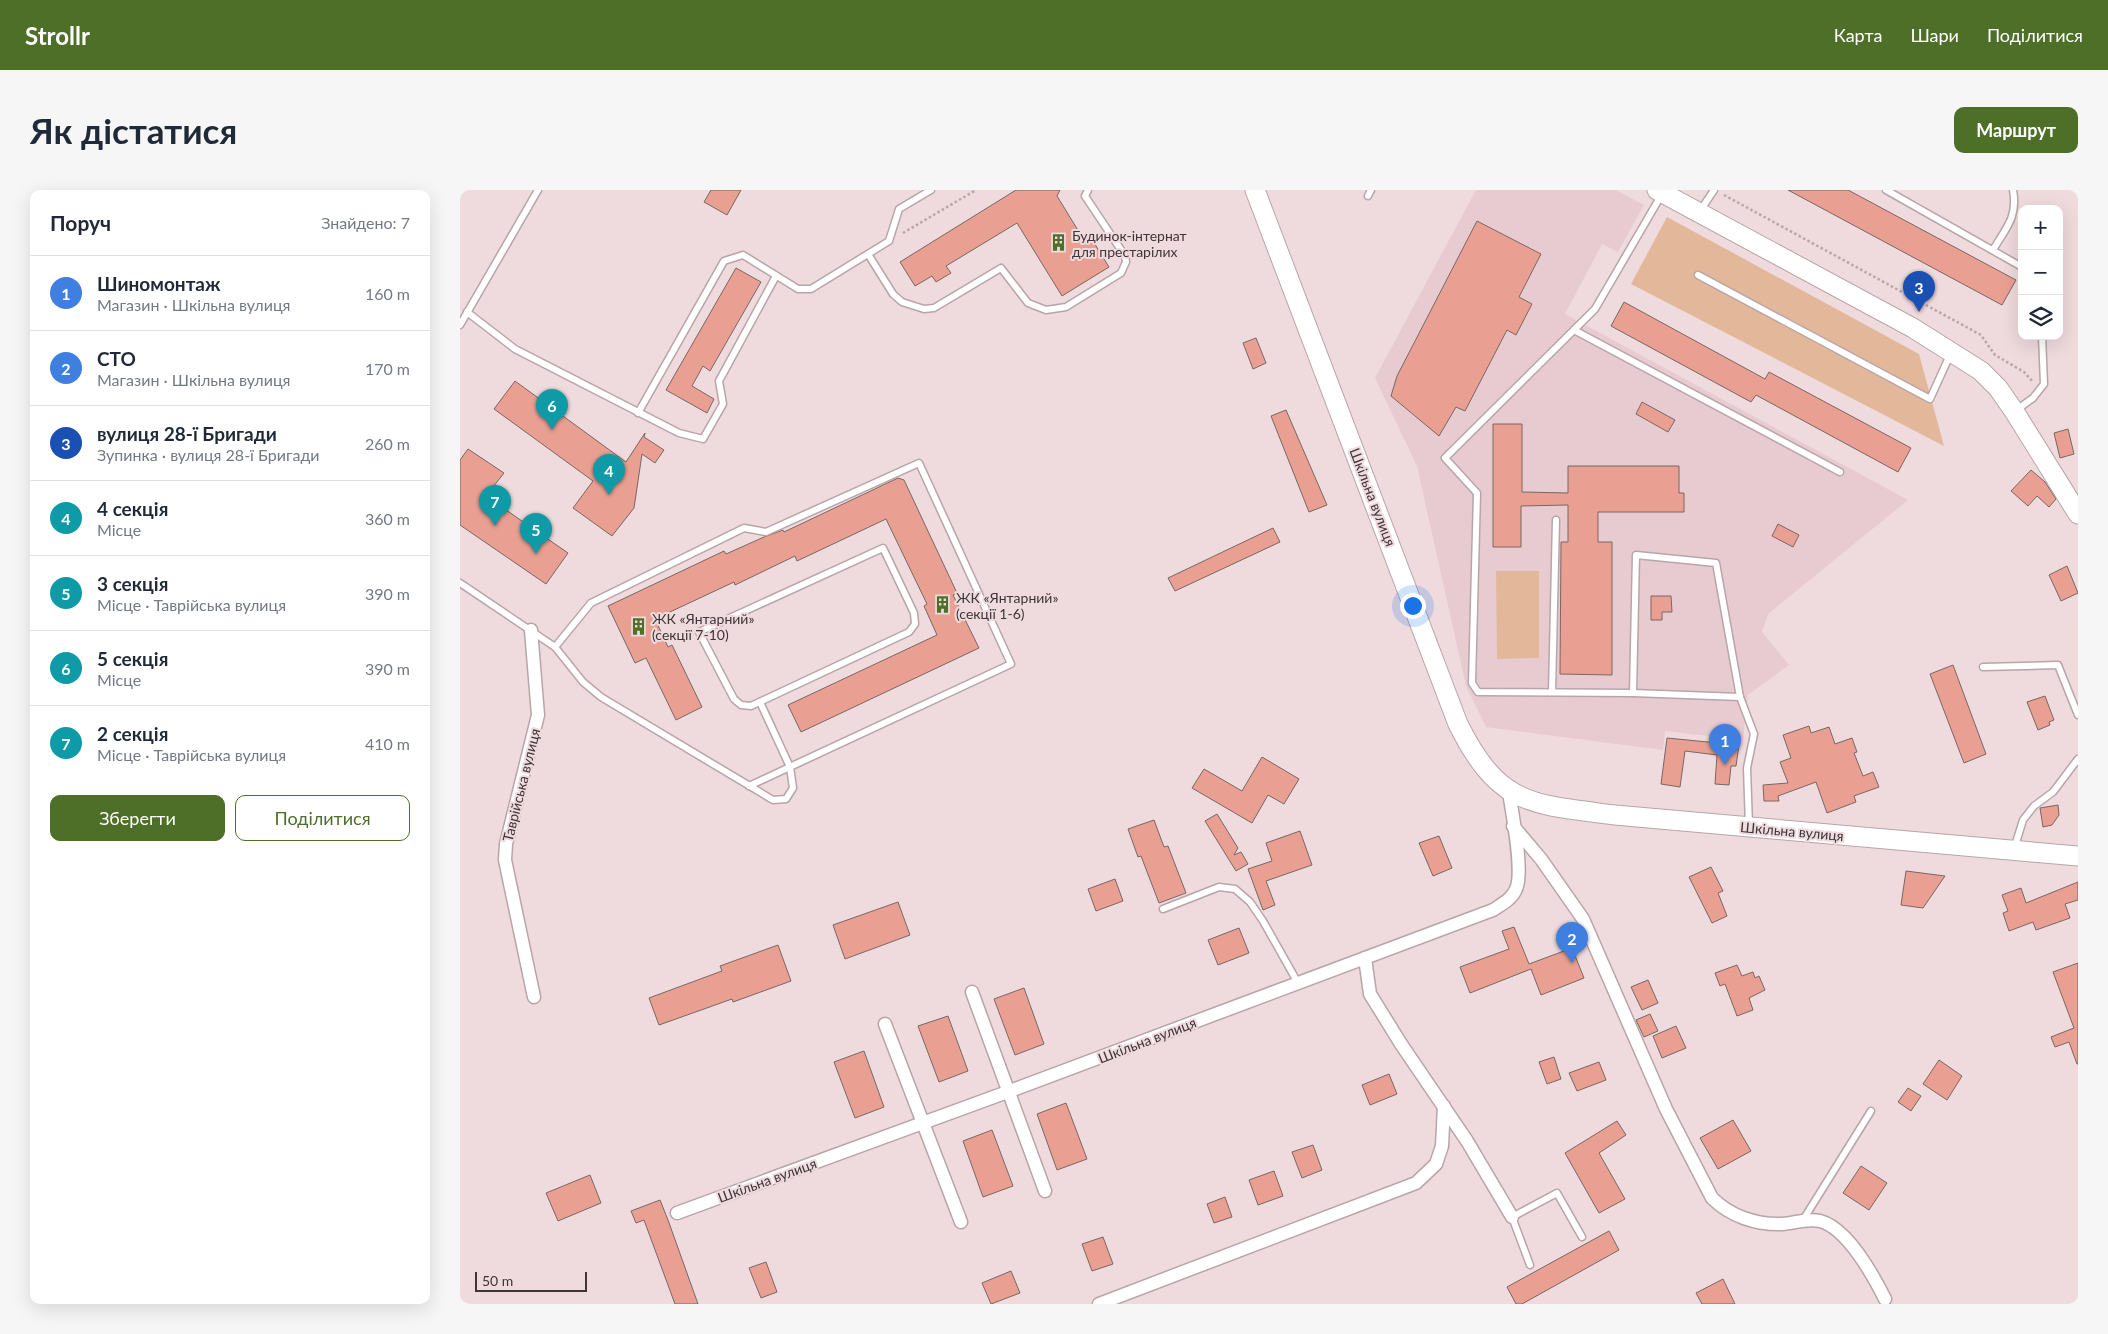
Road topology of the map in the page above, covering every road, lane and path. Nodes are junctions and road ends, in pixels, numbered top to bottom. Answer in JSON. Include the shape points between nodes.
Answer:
{"nodes":[{"id":1,"x":538,"y":190,"type":"edge"},
{"id":2,"x":931,"y":190,"type":"edge"},
{"id":3,"x":976,"y":190,"type":"edge"},
{"id":4,"x":1088,"y":190,"type":"edge"},
{"id":5,"x":1255,"y":190,"type":"edge"},
{"id":6,"x":1714,"y":190,"type":"edge"},
{"id":7,"x":1886,"y":190,"type":"edge"},
{"id":8,"x":2013,"y":190,"type":"edge"},
{"id":9,"x":1660,"y":192,"type":"edge"},
{"id":10,"x":1723,"y":195,"type":"dead end"},
{"id":11,"x":1699,"y":212,"type":"junction"},
{"id":12,"x":889,"y":241,"type":"junction"},
{"id":13,"x":1993,"y":250,"type":"junction"},
{"id":14,"x":868,"y":254,"type":"junction"},
{"id":15,"x":2018,"y":264,"type":"edge"},
{"id":16,"x":1698,"y":275,"type":"dead end"},
{"id":17,"x":776,"y":276,"type":"junction"},
{"id":18,"x":467,"y":312,"type":"junction"},
{"id":19,"x":460,"y":325,"type":"edge"},
{"id":20,"x":1574,"y":330,"type":"junction"},
{"id":21,"x":2042,"y":340,"type":"edge"},
{"id":22,"x":1952,"y":352,"type":"junction"},
{"id":23,"x":2041,"y":391,"type":"junction"},
{"id":24,"x":2014,"y":412,"type":"junction"},
{"id":25,"x":638,"y":413,"type":"junction"},
{"id":26,"x":1840,"y":472,"type":"dead end"},
{"id":27,"x":2078,"y":514,"type":"edge"},
{"id":28,"x":1556,"y":520,"type":"dead end"},
{"id":29,"x":460,"y":583,"type":"edge"},
{"id":30,"x":531,"y":630,"type":"junction"},
{"id":31,"x":555,"y":647,"type":"junction"},
{"id":32,"x":1983,"y":667,"type":"dead end"},
{"id":33,"x":1552,"y":692,"type":"junction"},
{"id":34,"x":1633,"y":693,"type":"junction"},
{"id":35,"x":1740,"y":697,"type":"junction"},
{"id":36,"x":760,"y":702,"type":"junction"},
{"id":37,"x":2078,"y":715,"type":"edge"},
{"id":38,"x":2078,"y":759,"type":"edge"},
{"id":39,"x":790,"y":767,"type":"junction"},
{"id":40,"x":749,"y":786,"type":"junction"},
{"id":41,"x":1509,"y":792,"type":"junction"},
{"id":42,"x":1513,"y":826,"type":"junction"},
{"id":43,"x":1749,"y":827,"type":"junction"},
{"id":44,"x":2014,"y":850,"type":"junction"},
{"id":45,"x":2078,"y":856,"type":"edge"},
{"id":46,"x":1163,"y":909,"type":"dead end"},
{"id":47,"x":1365,"y":958,"type":"junction"},
{"id":48,"x":1298,"y":983,"type":"junction"},
{"id":49,"x":972,"y":992,"type":"dead end"},
{"id":50,"x":534,"y":997,"type":"dead end"},
{"id":51,"x":885,"y":1024,"type":"dead end"},
{"id":52,"x":1010,"y":1092,"type":"junction"},
{"id":53,"x":1444,"y":1106,"type":"junction"},
{"id":54,"x":1871,"y":1111,"type":"dead end"},
{"id":55,"x":923,"y":1123,"type":"junction"},
{"id":56,"x":1045,"y":1191,"type":"dead end"},
{"id":57,"x":677,"y":1213,"type":"dead end"},
{"id":58,"x":1512,"y":1217,"type":"junction"},
{"id":59,"x":1803,"y":1220,"type":"junction"},
{"id":60,"x":960,"y":1222,"type":"dead end"},
{"id":61,"x":1582,"y":1237,"type":"dead end"},
{"id":62,"x":1530,"y":1265,"type":"dead end"},
{"id":63,"x":1885,"y":1299,"type":"dead end"},
{"id":64,"x":1099,"y":1304,"type":"edge"}],
"edges":[{"from":1,"to":18,"type":"lane"},
{"from":2,"to":12,"type":"lane","via":[[899,209]]},
{"from":3,"to":12,"type":"path"},
{"from":4,"to":14,"type":"lane","via":[[1085,196],[1126,262],[1121,272],[1066,308],[1046,310],[1028,303],[1001,268],[934,308],[913,308],[893,294]]},
{"from":5,"to":41,"type":"street","name":"Шкільна вулиця","via":[[1458,724],[1490,776]]},
{"from":6,"to":11,"type":"lane"},
{"from":7,"to":13,"type":"lane"},
{"from":8,"to":13,"type":"lane","via":[[2013,216]]},
{"from":9,"to":11,"type":"street"},
{"from":9,"to":20,"type":"lane","via":[[1595,309]]},
{"from":10,"to":23,"type":"path","via":[[1981,335],[1994,355],[2024,372]]},
{"from":11,"to":22,"type":"street"},
{"from":12,"to":14,"type":"lane"},
{"from":13,"to":15,"type":"lane"},
{"from":14,"to":17,"type":"lane","via":[[811,290],[798,289]]},
{"from":16,"to":22,"type":"lane","via":[[1930,399]]},
{"from":17,"to":25,"type":"lane","via":[[743,255],[724,261]]},
{"from":17,"to":25,"type":"lane","via":[[719,381],[723,404],[703,439],[679,433]]},
{"from":18,"to":19,"type":"lane"},
{"from":18,"to":25,"type":"lane","via":[[515,349]]},
{"from":20,"to":26,"type":"lane"},
{"from":20,"to":33,"type":"lane","via":[[1445,458],[1477,493],[1472,683],[1478,692]]},
{"from":21,"to":23,"type":"lane","via":[[2044,379]]},
{"from":22,"to":24,"type":"street","via":[[1981,371],[1998,388]]},
{"from":23,"to":24,"type":"lane"},
{"from":24,"to":27,"type":"street"},
{"from":28,"to":33,"type":"lane"},
{"from":29,"to":30,"type":"lane"},
{"from":30,"to":31,"type":"lane"},
{"from":30,"to":50,"type":"street","name":"Таврійська вулиця","via":[[538,716],[506,844],[505,860]]},
{"from":31,"to":39,"type":"lane","via":[[591,603],[744,528],[766,532],[919,464],[1011,664]]},
{"from":31,"to":40,"type":"lane","via":[[583,682],[601,697]]},
{"from":32,"to":37,"type":"lane","via":[[2058,666]]},
{"from":33,"to":34,"type":"lane"},
{"from":34,"to":35,"type":"lane"},
{"from":34,"to":35,"type":"lane","via":[[1636,555],[1716,563]]},
{"from":35,"to":43,"type":"lane","via":[[1754,734],[1747,768]]},
{"from":36,"to":36,"type":"lane","via":[[909,632],[915,624],[914,613],[882,548],[699,632],[734,699],[741,705],[751,706]]},
{"from":36,"to":39,"type":"lane"},
{"from":38,"to":44,"type":"lane","via":[[2053,792],[2034,806],[2023,820]]},
{"from":39,"to":40,"type":"lane"},
{"from":39,"to":40,"type":"lane","via":[[793,788],[786,799],[773,800]]},
{"from":41,"to":42,"type":"street","name":"Шкільна вулиця"},
{"from":41,"to":43,"type":"street","name":"Шкільна вулиця","via":[[1561,808]]},
{"from":42,"to":47,"type":"street","name":"Шкільна вулиця","via":[[1519,874],[1517,889],[1508,901],[1493,910]]},
{"from":42,"to":59,"type":"street","via":[[1541,858],[1583,918],[1666,1109],[1712,1198],[1736,1216],[1763,1223]]},
{"from":43,"to":44,"type":"street","name":"Шкільна вулиця"},
{"from":44,"to":45,"type":"street","name":"Шкільна вулиця"},
{"from":46,"to":48,"type":"lane","via":[[1219,887],[1235,889],[1264,921]]},
{"from":47,"to":48,"type":"street","name":"Шкільна вулиця"},
{"from":47,"to":53,"type":"street","via":[[1370,994]]},
{"from":48,"to":52,"type":"street","name":"Шкільна вулиця"},
{"from":49,"to":52,"type":"street"},
{"from":51,"to":55,"type":"street"},
{"from":52,"to":55,"type":"street","name":"Шкільна вулиця"},
{"from":52,"to":56,"type":"street"},
{"from":53,"to":58,"type":"street"},
{"from":53,"to":64,"type":"street","via":[[1442,1146],[1436,1164],[1416,1182]]},
{"from":54,"to":59,"type":"lane"},
{"from":55,"to":57,"type":"street","name":"Шкільна вулиця"},
{"from":55,"to":60,"type":"street"},
{"from":58,"to":61,"type":"lane","via":[[1557,1193]]},
{"from":58,"to":62,"type":"lane"},
{"from":59,"to":63,"type":"street","via":[[1820,1221],[1845,1238],[1874,1276]]}]}
